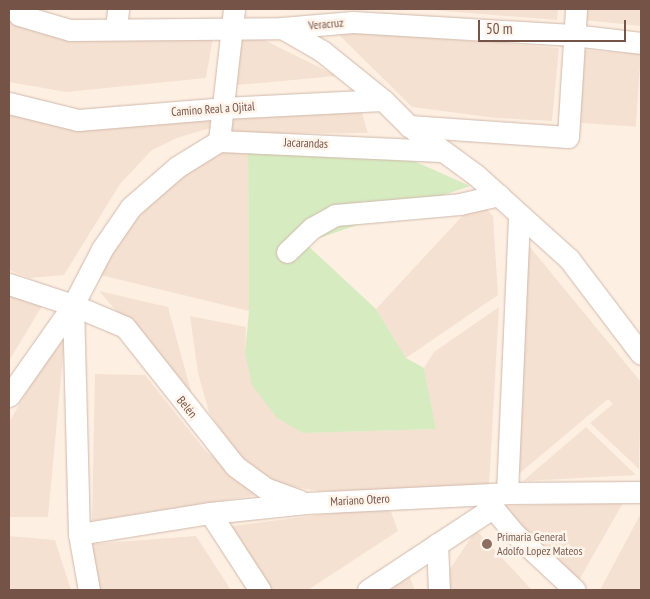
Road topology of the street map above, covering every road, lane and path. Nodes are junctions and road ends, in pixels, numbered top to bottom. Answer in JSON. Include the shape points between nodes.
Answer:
{"nodes":[{"id":1,"x":15,"y":9,"type":"edge"},
{"id":2,"x":576,"y":9,"type":"edge"},
{"id":3,"x":233,"y":18,"type":"edge"},
{"id":4,"x":117,"y":19,"type":"edge"},
{"id":5,"x":282,"y":28,"type":"junction"},
{"id":6,"x":573,"y":35,"type":"junction"},
{"id":7,"x":641,"y":44,"type":"edge"},
{"id":8,"x":383,"y":100,"type":"junction"},
{"id":9,"x":9,"y":103,"type":"edge"},
{"id":10,"x":222,"y":108,"type":"junction"},
{"id":11,"x":409,"y":126,"type":"junction"},
{"id":12,"x":219,"y":141,"type":"junction"},
{"id":13,"x":441,"y":151,"type":"junction"},
{"id":14,"x":499,"y":195,"type":"junction"},
{"id":15,"x":519,"y":215,"type":"junction"},
{"id":16,"x":287,"y":252,"type":"dead end"},
{"id":17,"x":9,"y":284,"type":"edge"},
{"id":18,"x":73,"y":305,"type":"junction"},
{"id":19,"x":641,"y":354,"type":"edge"},
{"id":20,"x":9,"y":396,"type":"edge"},
{"id":21,"x":507,"y":492,"type":"junction"},
{"id":22,"x":641,"y":492,"type":"edge"},
{"id":23,"x":487,"y":502,"type":"junction"},
{"id":24,"x":306,"y":503,"type":"junction"},
{"id":25,"x":210,"y":513,"type":"junction"},
{"id":26,"x":79,"y":534,"type":"junction"},
{"id":27,"x":437,"y":544,"type":"junction"},
{"id":28,"x":89,"y":590,"type":"edge"},
{"id":29,"x":260,"y":590,"type":"edge"},
{"id":30,"x":368,"y":590,"type":"edge"},
{"id":31,"x":439,"y":590,"type":"edge"},
{"id":32,"x":575,"y":590,"type":"edge"}],
"edges":[{"from":1,"to":4,"type":"street","name":"Veracruz","via":[[19,15],[70,30]]},
{"from":2,"to":6,"type":"street"},
{"from":3,"to":4,"type":"street","name":"Veracruz"},
{"from":3,"to":5,"type":"street","name":"Veracruz"},
{"from":3,"to":10,"type":"street"},
{"from":5,"to":6,"type":"street","name":"Veracruz","via":[[353,22]]},
{"from":5,"to":8,"type":"street","via":[[322,51]]},
{"from":6,"to":7,"type":"street","name":"Veracruz"},
{"from":6,"to":11,"type":"street","via":[[568,137]]},
{"from":8,"to":10,"type":"street","name":"Camino Real a Ojital"},
{"from":8,"to":11,"type":"street"},
{"from":9,"to":10,"type":"street","name":"Camino Real a Ojital","via":[[78,120]]},
{"from":10,"to":12,"type":"street"},
{"from":11,"to":13,"type":"street"},
{"from":12,"to":13,"type":"street","name":"Jacarandas"},
{"from":12,"to":18,"type":"street","via":[[177,167],[131,207],[102,249]]},
{"from":13,"to":14,"type":"street"},
{"from":14,"to":15,"type":"street"},
{"from":14,"to":16,"type":"street","via":[[460,204],[335,215],[312,228]]},
{"from":15,"to":19,"type":"street","via":[[569,258]]},
{"from":15,"to":21,"type":"street"},
{"from":17,"to":18,"type":"street","name":"Belén"},
{"from":18,"to":20,"type":"street"},
{"from":18,"to":24,"type":"street","name":"Belén","via":[[125,327],[235,466],[265,488]]},
{"from":18,"to":26,"type":"street"},
{"from":21,"to":22,"type":"street","name":"Mariano Otero"},
{"from":21,"to":23,"type":"street","name":"Mariano Otero"},
{"from":23,"to":24,"type":"street","name":"Mariano Otero"},
{"from":23,"to":27,"type":"street"},
{"from":23,"to":32,"type":"street"},
{"from":24,"to":25,"type":"street","name":"Mariano Otero"},
{"from":25,"to":26,"type":"street","name":"Mariano Otero"},
{"from":25,"to":29,"type":"street"},
{"from":26,"to":28,"type":"street"},
{"from":27,"to":30,"type":"street"},
{"from":27,"to":31,"type":"street"}]}
